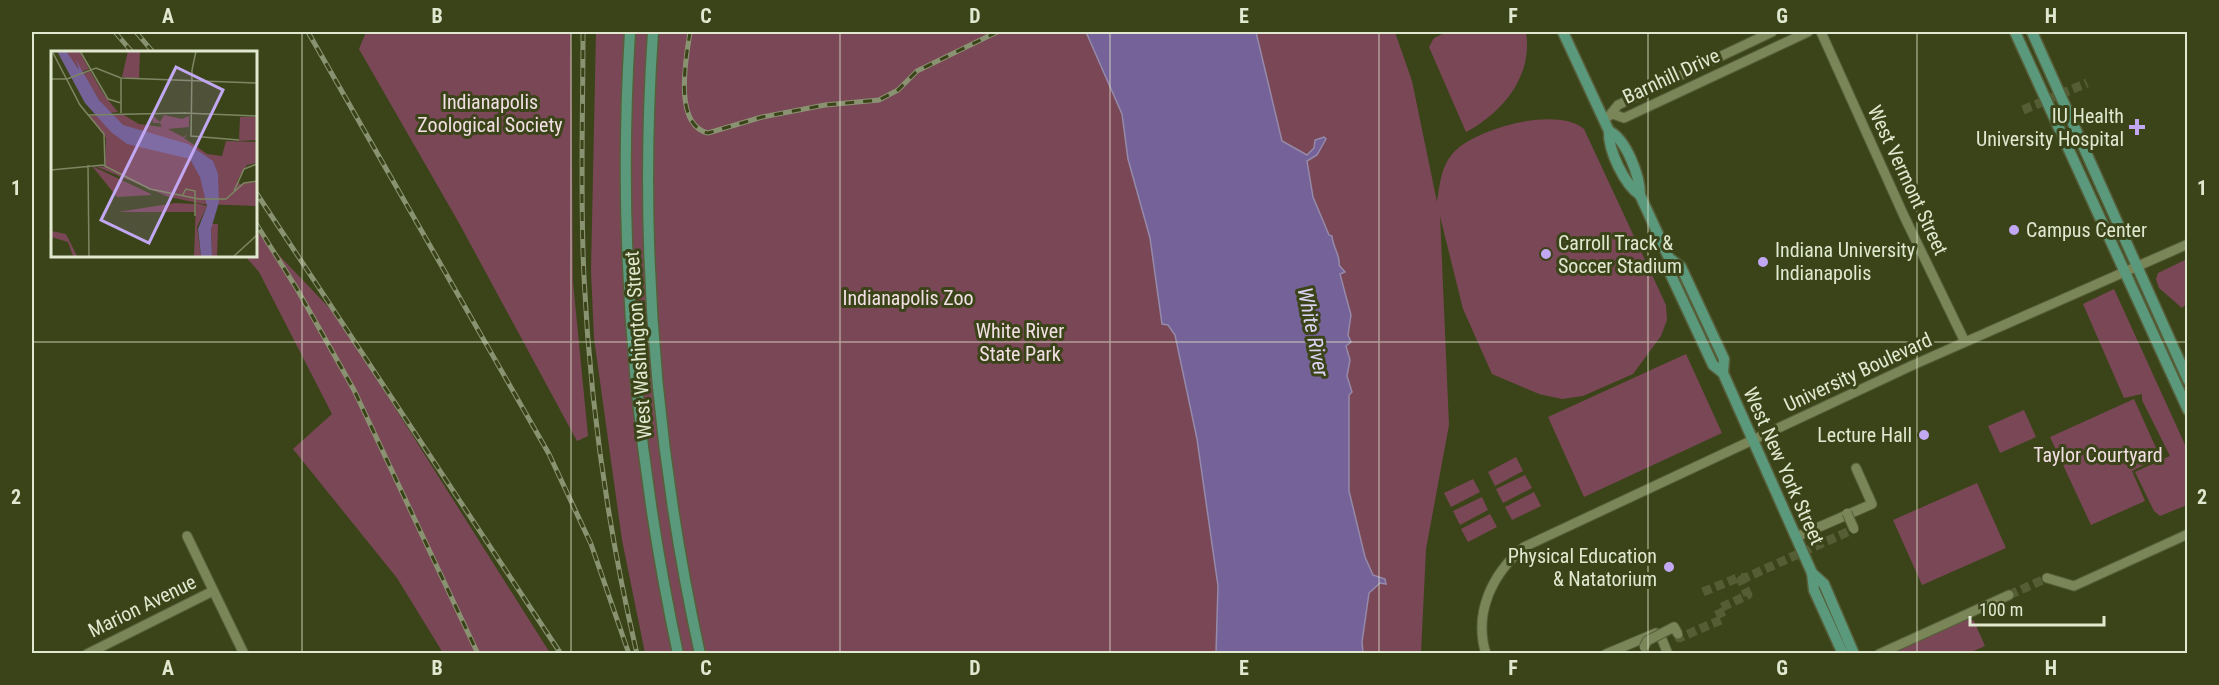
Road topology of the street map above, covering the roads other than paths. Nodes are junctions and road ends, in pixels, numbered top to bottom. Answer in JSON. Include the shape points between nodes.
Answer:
{"nodes":[{"id":1,"x":630,"y":32,"type":"edge"},
{"id":2,"x":653,"y":32,"type":"edge"},
{"id":3,"x":1563,"y":32,"type":"edge"},
{"id":4,"x":1772,"y":32,"type":"edge"},
{"id":5,"x":1809,"y":32,"type":"edge"},
{"id":6,"x":1821,"y":32,"type":"edge"},
{"id":7,"x":2015,"y":32,"type":"edge"},
{"id":8,"x":2032,"y":32,"type":"edge"},
{"id":9,"x":1608,"y":117,"type":"junction"},
{"id":10,"x":2187,"y":244,"type":"edge"},
{"id":11,"x":2136,"y":266,"type":"junction"},
{"id":12,"x":2125,"y":270,"type":"junction"},
{"id":13,"x":1965,"y":342,"type":"junction"},
{"id":14,"x":2187,"y":380,"type":"edge"},
{"id":15,"x":2187,"y":410,"type":"edge"},
{"id":16,"x":1753,"y":440,"type":"junction"},
{"id":17,"x":1856,"y":468,"type":"dead end"},
{"id":18,"x":1847,"y":513,"type":"dead end"},
{"id":19,"x":1854,"y":529,"type":"dead end"},
{"id":20,"x":2187,"y":534,"type":"edge"},
{"id":21,"x":187,"y":536,"type":"dead end"},
{"id":22,"x":1796,"y":537,"type":"junction"},
{"id":23,"x":1812,"y":573,"type":"junction"},
{"id":24,"x":2047,"y":578,"type":"tunnel mouth"},
{"id":25,"x":213,"y":591,"type":"junction"},
{"id":26,"x":2009,"y":595,"type":"tunnel mouth"},
{"id":27,"x":1678,"y":634,"type":"tunnel mouth"},
{"id":28,"x":1644,"y":646,"type":"dead end"},
{"id":29,"x":87,"y":654,"type":"edge"},
{"id":30,"x":244,"y":654,"type":"edge"},
{"id":31,"x":678,"y":654,"type":"edge"},
{"id":32,"x":700,"y":654,"type":"edge"},
{"id":33,"x":1486,"y":654,"type":"edge"},
{"id":34,"x":1606,"y":654,"type":"edge"},
{"id":35,"x":1668,"y":654,"type":"edge"},
{"id":36,"x":1843,"y":654,"type":"edge"},
{"id":37,"x":1854,"y":654,"type":"edge"},
{"id":38,"x":1879,"y":654,"type":"edge"}],
"edges":[{"from":1,"to":31,"type":"main road","name":"West Washington Street","via":[[625,153],[635,393],[654,533]]},
{"from":2,"to":32,"type":"main road","name":"West Washington Street","via":[[648,164],[652,325],[668,478]]},
{"from":3,"to":9,"type":"main road","name":"West New York Street"},
{"from":4,"to":9,"type":"street","name":"Barnhill Drive","via":[[1618,105]]},
{"from":5,"to":9,"type":"street","name":"Barnhill Drive","via":[[1624,118]]},
{"from":6,"to":13,"type":"street","name":"West Vermont Street"},
{"from":7,"to":12,"type":"main road"},
{"from":8,"to":11,"type":"main road"},
{"from":9,"to":16,"type":"main road","name":"West New York Street","via":[[1608,141],[1630,189],[1640,195],[1669,258],[1669,271],[1713,365],[1724,373]]},
{"from":10,"to":11,"type":"street","name":"University Boulevard"},
{"from":11,"to":12,"type":"street","name":"University Boulevard"},
{"from":11,"to":14,"type":"main road"},
{"from":12,"to":13,"type":"street","name":"University Boulevard"},
{"from":12,"to":15,"type":"main road"},
{"from":13,"to":16,"type":"street","name":"University Boulevard"},
{"from":16,"to":22,"type":"main road","name":"West New York Street"},
{"from":16,"to":33,"type":"street","name":"University Boulevard","via":[[1524,547],[1497,575],[1486,598]]},
{"from":17,"to":22,"type":"street","via":[[1872,504]]},
{"from":18,"to":19,"type":"street","bridge":true},
{"from":20,"to":24,"type":"street","via":[[2074,585]]},
{"from":21,"to":25,"type":"street"},
{"from":22,"to":23,"type":"main road","name":"West New York Street"},
{"from":23,"to":36,"type":"main road","name":"West New York Street","via":[[1814,590]]},
{"from":23,"to":37,"type":"main road","name":"West New York Street","via":[[1824,584]]},
{"from":25,"to":29,"type":"street","name":"Marion Avenue"},
{"from":25,"to":30,"type":"street"},
{"from":26,"to":38,"type":"street"},
{"from":27,"to":28,"type":"street","bridge":true,"via":[[1674,627]]},
{"from":34,"to":35,"type":"street","via":[[1656,633]]}]}
